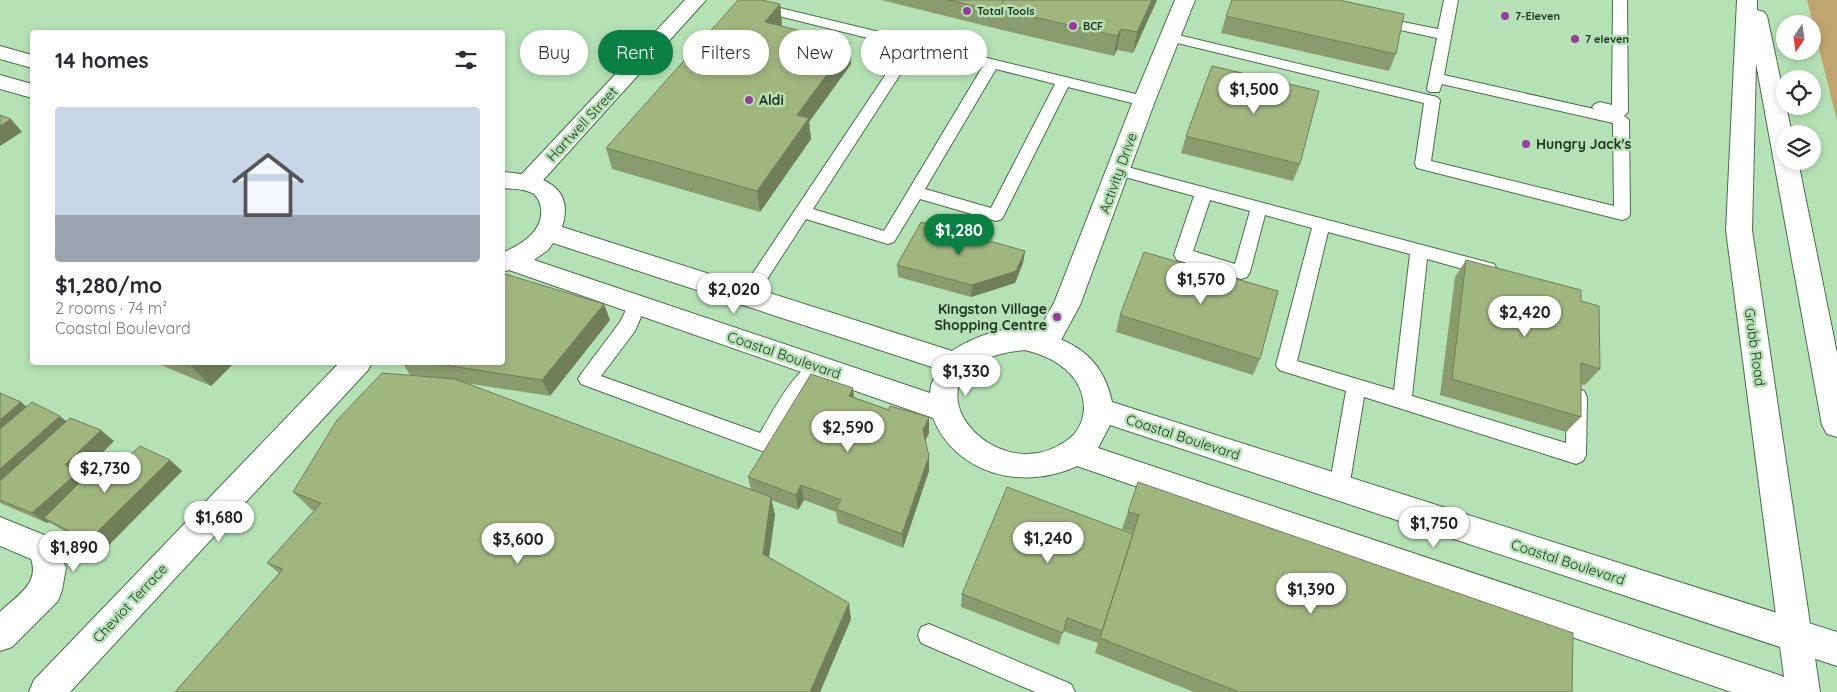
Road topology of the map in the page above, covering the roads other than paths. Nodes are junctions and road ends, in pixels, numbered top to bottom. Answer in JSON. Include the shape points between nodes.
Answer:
{"nodes":[{"id":1,"x":696,"y":0,"type":"edge"},
{"id":2,"x":1185,"y":0,"type":"edge"},
{"id":3,"x":1451,"y":0,"type":"edge"},
{"id":4,"x":1620,"y":0,"type":"edge"},
{"id":5,"x":1747,"y":0,"type":"edge"},
{"id":6,"x":1754,"y":0,"type":"edge"},
{"id":7,"x":780,"y":12,"type":"dead end"},
{"id":8,"x":1368,"y":18,"type":"edge"},
{"id":9,"x":861,"y":32,"type":"edge"},
{"id":10,"x":1444,"y":35,"type":"junction"},
{"id":11,"x":1170,"y":37,"type":"junction"},
{"id":12,"x":0,"y":52,"type":"edge"},
{"id":13,"x":30,"y":61,"type":"edge"},
{"id":14,"x":987,"y":63,"type":"edge"},
{"id":15,"x":992,"y":64,"type":"junction"},
{"id":16,"x":1437,"y":74,"type":"junction"},
{"id":17,"x":892,"y":75,"type":"edge"},
{"id":18,"x":1064,"y":81,"type":"junction"},
{"id":19,"x":0,"y":82,"type":"edge"},
{"id":20,"x":30,"y":90,"type":"edge"},
{"id":21,"x":1432,"y":100,"type":"junction"},
{"id":22,"x":1144,"y":101,"type":"junction"},
{"id":23,"x":1778,"y":125,"type":"edge"},
{"id":24,"x":1120,"y":170,"type":"junction"},
{"id":25,"x":1787,"y":170,"type":"edge"},
{"id":26,"x":505,"y":180,"type":"edge"},
{"id":27,"x":528,"y":182,"type":"junction"},
{"id":28,"x":915,"y":192,"type":"junction"},
{"id":29,"x":1204,"y":192,"type":"junction"},
{"id":30,"x":1259,"y":208,"type":"junction"},
{"id":31,"x":802,"y":212,"type":"junction"},
{"id":32,"x":1321,"y":224,"type":"junction"},
{"id":33,"x":550,"y":232,"type":"junction"},
{"id":34,"x":1419,"y":250,"type":"junction"},
{"id":35,"x":506,"y":262,"type":"edge"},
{"id":36,"x":1503,"y":273,"type":"edge"},
{"id":37,"x":747,"y":296,"type":"junction"},
{"id":38,"x":637,"y":305,"type":"junction"},
{"id":39,"x":1045,"y":344,"type":"junction"},
{"id":40,"x":957,"y":364,"type":"junction"},
{"id":41,"x":355,"y":365,"type":"edge"},
{"id":42,"x":820,"y":367,"type":"junction"},
{"id":43,"x":1577,"y":382,"type":"edge"},
{"id":44,"x":1356,"y":387,"type":"junction"},
{"id":45,"x":1402,"y":401,"type":"junction"},
{"id":46,"x":945,"y":410,"type":"junction"},
{"id":47,"x":1099,"y":410,"type":"junction"},
{"id":48,"x":1837,"y":425,"type":"edge"},
{"id":49,"x":1073,"y":452,"type":"junction"},
{"id":50,"x":1338,"y":488,"type":"junction"},
{"id":51,"x":0,"y":531,"type":"edge"},
{"id":52,"x":0,"y":635,"type":"edge"},
{"id":53,"x":929,"y":635,"type":"dead end"},
{"id":54,"x":1796,"y":636,"type":"junction"},
{"id":55,"x":1837,"y":649,"type":"edge"},
{"id":56,"x":46,"y":692,"type":"edge"},
{"id":57,"x":1063,"y":692,"type":"edge"},
{"id":58,"x":1779,"y":692,"type":"edge"},
{"id":59,"x":1803,"y":692,"type":"edge"}],
"edges":[{"from":1,"to":27,"type":"street","name":"Hartwell Street"},
{"from":2,"to":11,"type":"street","name":"Activity Drive"},
{"from":3,"to":10,"type":"lane"},
{"from":4,"to":16,"type":"lane","via":[[1620,112]]},
{"from":5,"to":54,"type":"street","name":"Grubb Road","via":[[1739,230]]},
{"from":6,"to":23,"type":"street"},
{"from":7,"to":9,"type":"lane"},
{"from":8,"to":10,"type":"lane"},
{"from":10,"to":16,"type":"lane"},
{"from":11,"to":21,"type":"lane"},
{"from":11,"to":22,"type":"street","name":"Activity Drive"},
{"from":12,"to":13,"type":"street"},
{"from":14,"to":15,"type":"lane"},
{"from":15,"to":18,"type":"lane"},
{"from":15,"to":28,"type":"lane"},
{"from":16,"to":21,"type":"lane"},
{"from":16,"to":21,"type":"lane","via":[[1621,120],[1622,214],[1422,164]]},
{"from":17,"to":31,"type":"lane"},
{"from":18,"to":22,"type":"lane"},
{"from":18,"to":28,"type":"lane","via":[[996,215]]},
{"from":19,"to":20,"type":"street"},
{"from":22,"to":24,"type":"street","name":"Activity Drive"},
{"from":24,"to":29,"type":"lane"},
{"from":24,"to":39,"type":"street","name":"Activity Drive","via":[[1067,305]]},
{"from":25,"to":48,"type":"street"},
{"from":26,"to":27,"type":"street"},
{"from":27,"to":33,"type":"street","via":[[551,196],[555,219]]},
{"from":28,"to":31,"type":"lane","via":[[888,238]]},
{"from":29,"to":30,"type":"lane"},
{"from":29,"to":30,"type":"lane","via":[[1183,255],[1241,272]]},
{"from":30,"to":32,"type":"lane"},
{"from":31,"to":37,"type":"lane"},
{"from":32,"to":34,"type":"lane"},
{"from":32,"to":44,"type":"lane","via":[[1286,365]]},
{"from":33,"to":35,"type":"street","via":[[533,248]]},
{"from":33,"to":37,"type":"street"},
{"from":34,"to":36,"type":"lane"},
{"from":34,"to":45,"type":"lane"},
{"from":35,"to":38,"type":"street","name":"Coastal Boulevard"},
{"from":37,"to":40,"type":"street"},
{"from":38,"to":42,"type":"street","name":"Coastal Boulevard"},
{"from":38,"to":42,"type":"lane","via":[[628,326],[588,379],[765,443],[800,385]]},
{"from":39,"to":40,"type":"street","via":[[1005,340],[970,353]]},
{"from":39,"to":47,"type":"street","via":[[1070,357],[1090,376]]},
{"from":40,"to":46,"type":"street","via":[[944,393]]},
{"from":41,"to":56,"type":"street","name":"Cheviot Terrace"},
{"from":42,"to":46,"type":"street","name":"Coastal Boulevard"},
{"from":43,"to":45,"type":"lane","via":[[1576,455]]},
{"from":44,"to":45,"type":"lane"},
{"from":44,"to":50,"type":"lane"},
{"from":46,"to":49,"type":"street","via":[[962,440],[977,452],[1000,462],[1037,466],[1057,461]]},
{"from":47,"to":49,"type":"street","via":[[1096,426],[1087,440]]},
{"from":47,"to":50,"type":"street","name":"Coastal Boulevard"},
{"from":49,"to":58,"type":"street"},
{"from":50,"to":54,"type":"street","name":"Coastal Boulevard"},
{"from":51,"to":52,"type":"street","via":[[43,548],[50,568],[46,590]]},
{"from":53,"to":57,"type":"lane"},
{"from":54,"to":55,"type":"street","name":"Coastal Boulevard"},
{"from":54,"to":59,"type":"street","name":"Grubb Road"}]}
